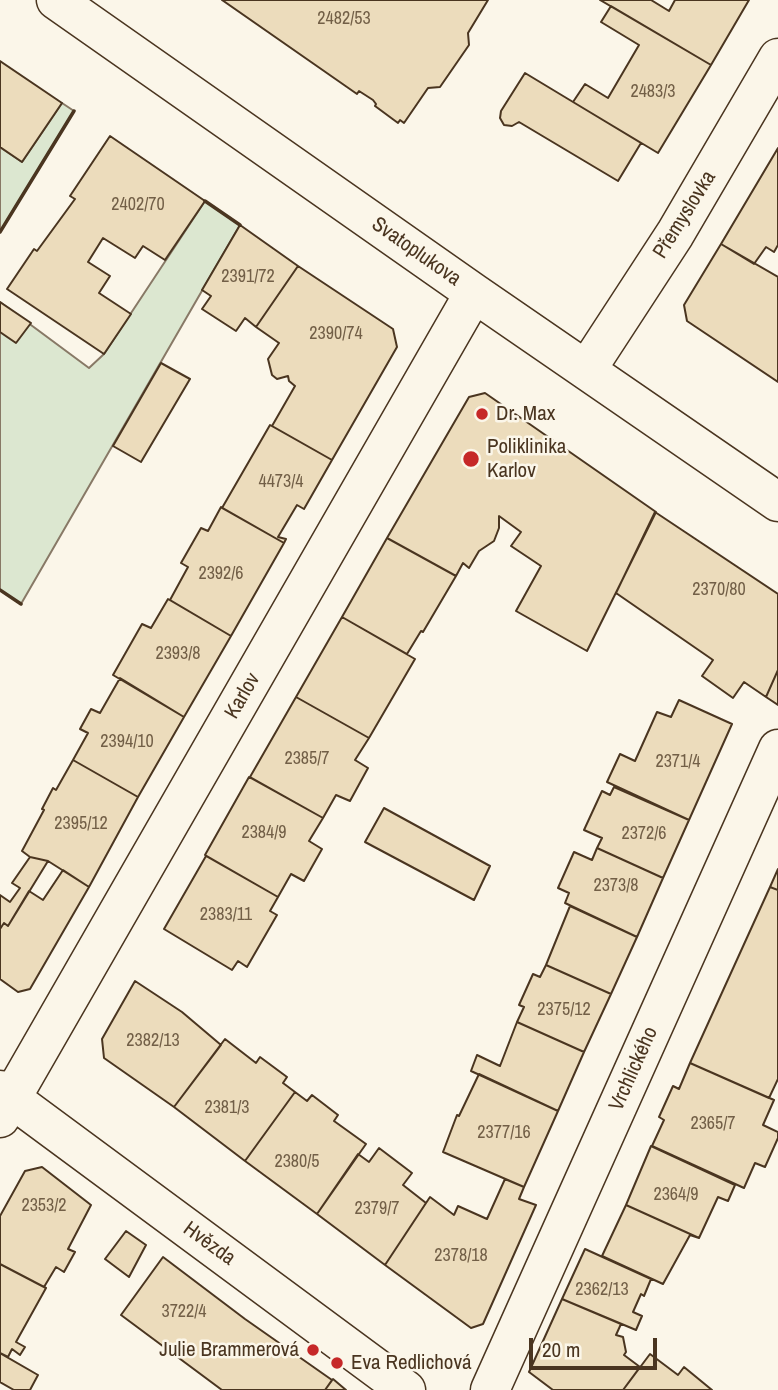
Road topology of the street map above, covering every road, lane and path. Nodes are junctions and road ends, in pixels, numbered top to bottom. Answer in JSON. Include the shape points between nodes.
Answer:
{"nodes":[{"id":1,"x":56,"y":0,"type":"edge"},
{"id":2,"x":778,"y":58,"type":"edge"},
{"id":3,"x":474,"y":293,"type":"junction"},
{"id":4,"x":587,"y":369,"type":"junction"},
{"id":5,"x":778,"y":502,"type":"edge"},
{"id":6,"x":778,"y":749,"type":"edge"},
{"id":7,"x":3,"y":1103,"type":"edge"},
{"id":8,"x":406,"y":1390,"type":"edge"},
{"id":9,"x":490,"y":1390,"type":"edge"}],
"edges":[{"from":1,"to":3,"type":"street","name":"Svatoplukova"},
{"from":2,"to":4,"type":"street","name":"Přemyslovka","via":[[675,234]]},
{"from":3,"to":4,"type":"street","name":"Svatoplukova"},
{"from":3,"to":7,"type":"street","name":"Karlov"},
{"from":4,"to":5,"type":"street","name":"Svatoplukova"},
{"from":6,"to":9,"type":"street","name":"Vrchlického"},
{"from":7,"to":8,"type":"street","name":"Hvězda"}]}
